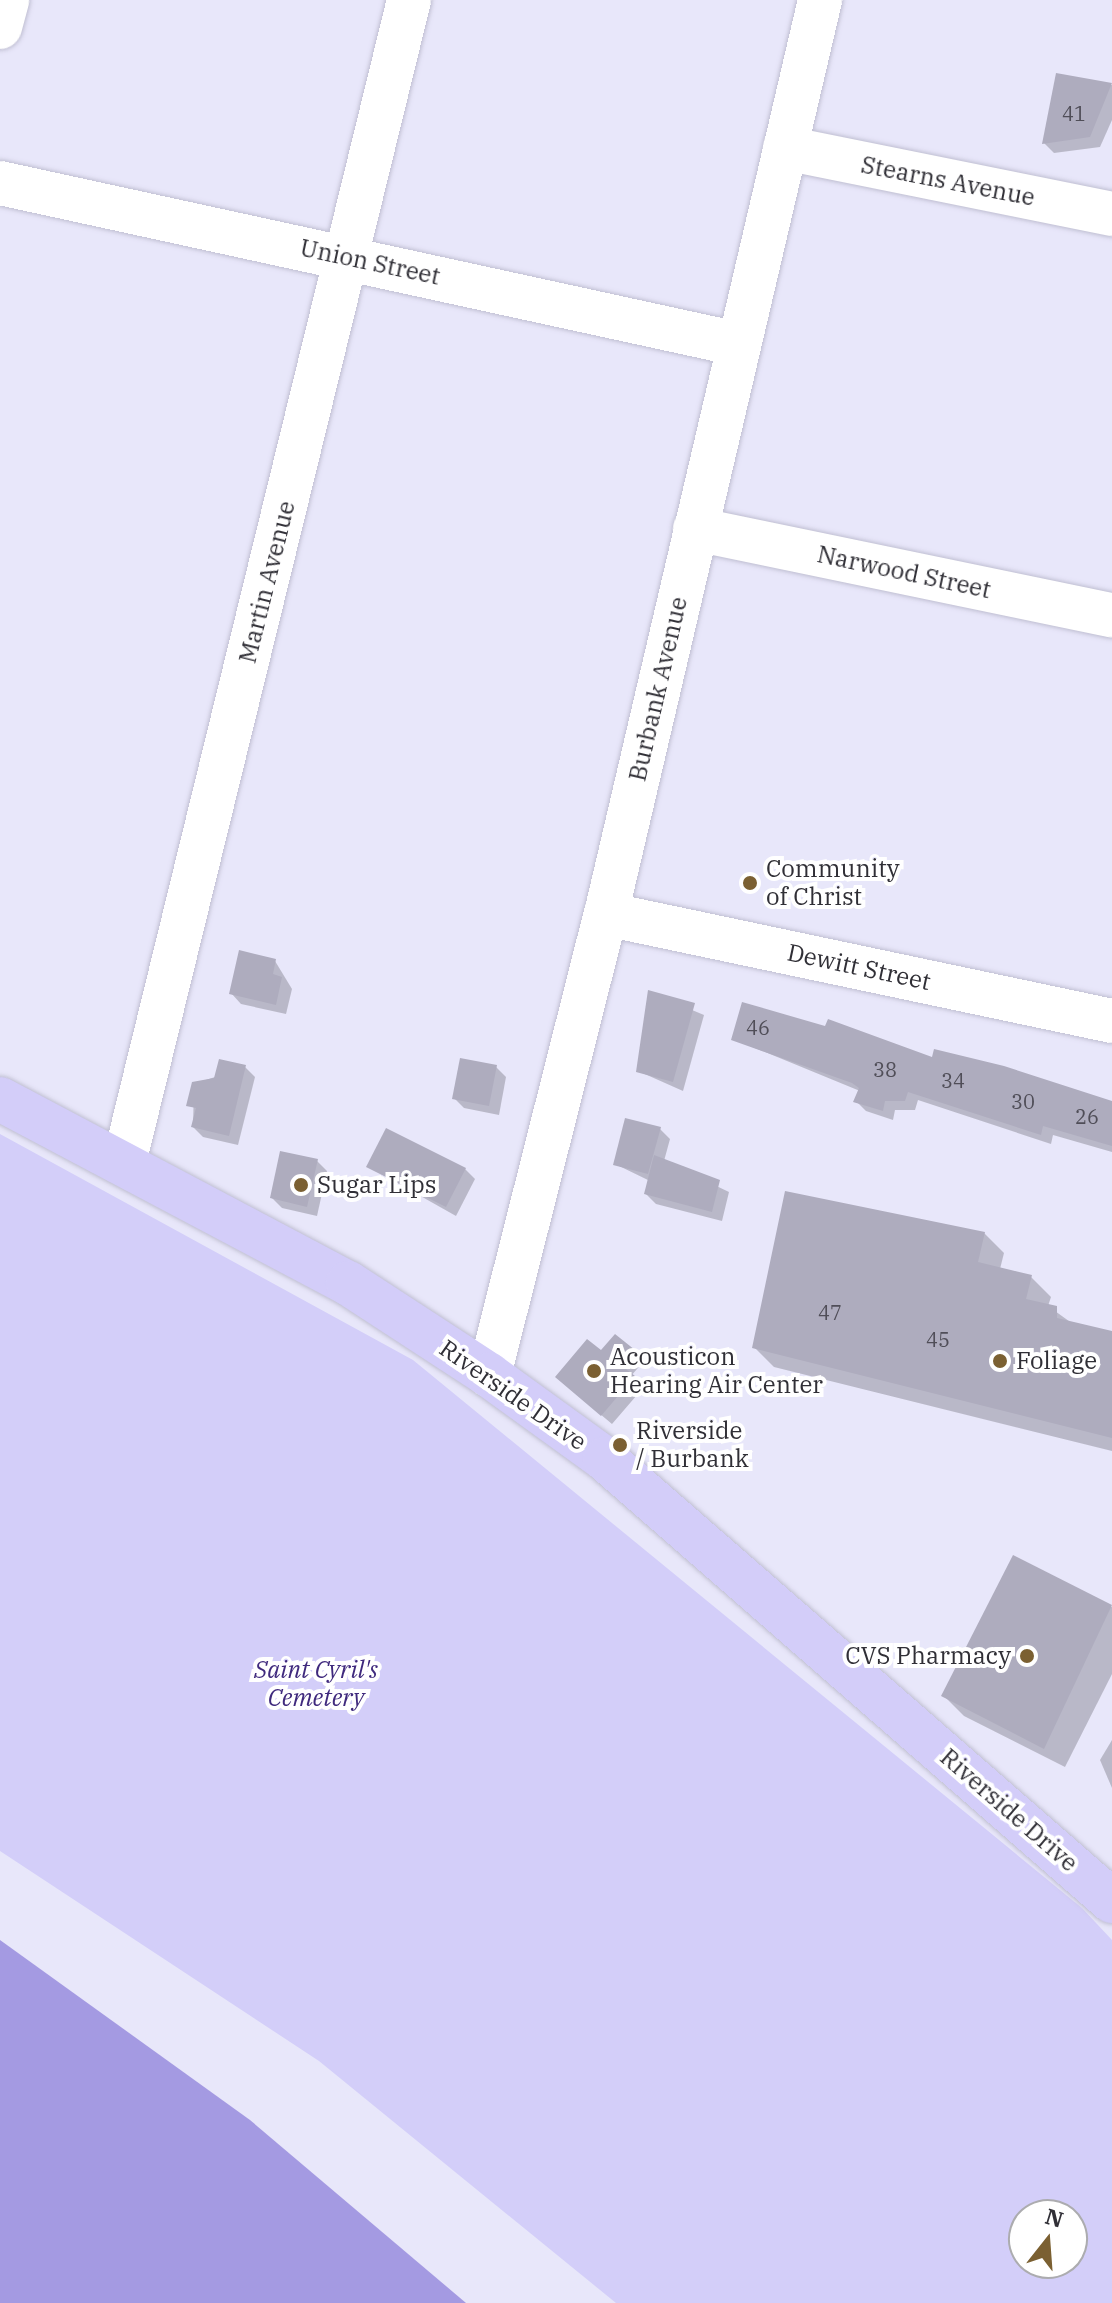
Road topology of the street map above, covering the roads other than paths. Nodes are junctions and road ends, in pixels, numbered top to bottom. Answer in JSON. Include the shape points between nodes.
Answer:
{"nodes":[{"id":1,"x":7,"y":0,"type":"edge"},
{"id":2,"x":409,"y":0,"type":"edge"},
{"id":3,"x":820,"y":0,"type":"edge"},
{"id":4,"x":0,"y":27,"type":"edge"},
{"id":5,"x":785,"y":148,"type":"junction"},
{"id":6,"x":0,"y":183,"type":"edge"},
{"id":7,"x":1112,"y":214,"type":"edge"},
{"id":8,"x":346,"y":256,"type":"junction"},
{"id":9,"x":738,"y":344,"type":"junction"},
{"id":10,"x":695,"y":529,"type":"junction"},
{"id":11,"x":1112,"y":615,"type":"edge"},
{"id":12,"x":606,"y":914,"type":"junction"},
{"id":13,"x":1112,"y":1021,"type":"edge"},
{"id":14,"x":0,"y":1099,"type":"edge"},
{"id":15,"x":124,"y":1163,"type":"junction"},
{"id":16,"x":489,"y":1375,"type":"junction"},
{"id":17,"x":1112,"y":1901,"type":"edge"}],
"edges":[{"from":1,"to":4,"type":"street"},
{"from":2,"to":8,"type":"street","name":"Martin Avenue"},
{"from":3,"to":5,"type":"street","name":"Burbank Avenue"},
{"from":5,"to":7,"type":"street","name":"Stearns Avenue"},
{"from":5,"to":9,"type":"street","name":"Burbank Avenue"},
{"from":6,"to":8,"type":"street","name":"Union Street"},
{"from":8,"to":9,"type":"street","name":"Union Street"},
{"from":8,"to":15,"type":"street","name":"Martin Avenue"},
{"from":9,"to":10,"type":"street","name":"Burbank Avenue"},
{"from":10,"to":11,"type":"street","name":"Narwood Street"},
{"from":10,"to":12,"type":"street","name":"Burbank Avenue"},
{"from":12,"to":13,"type":"street","name":"Dewitt Street"},
{"from":12,"to":16,"type":"street","name":"Burbank Avenue"},
{"from":14,"to":15,"type":"main road","name":"Riverside Drive"},
{"from":15,"to":16,"type":"main road","name":"Riverside Drive","via":[[348,1283]]},
{"from":16,"to":17,"type":"main road","name":"Riverside Drive","via":[[605,1459]]}]}
